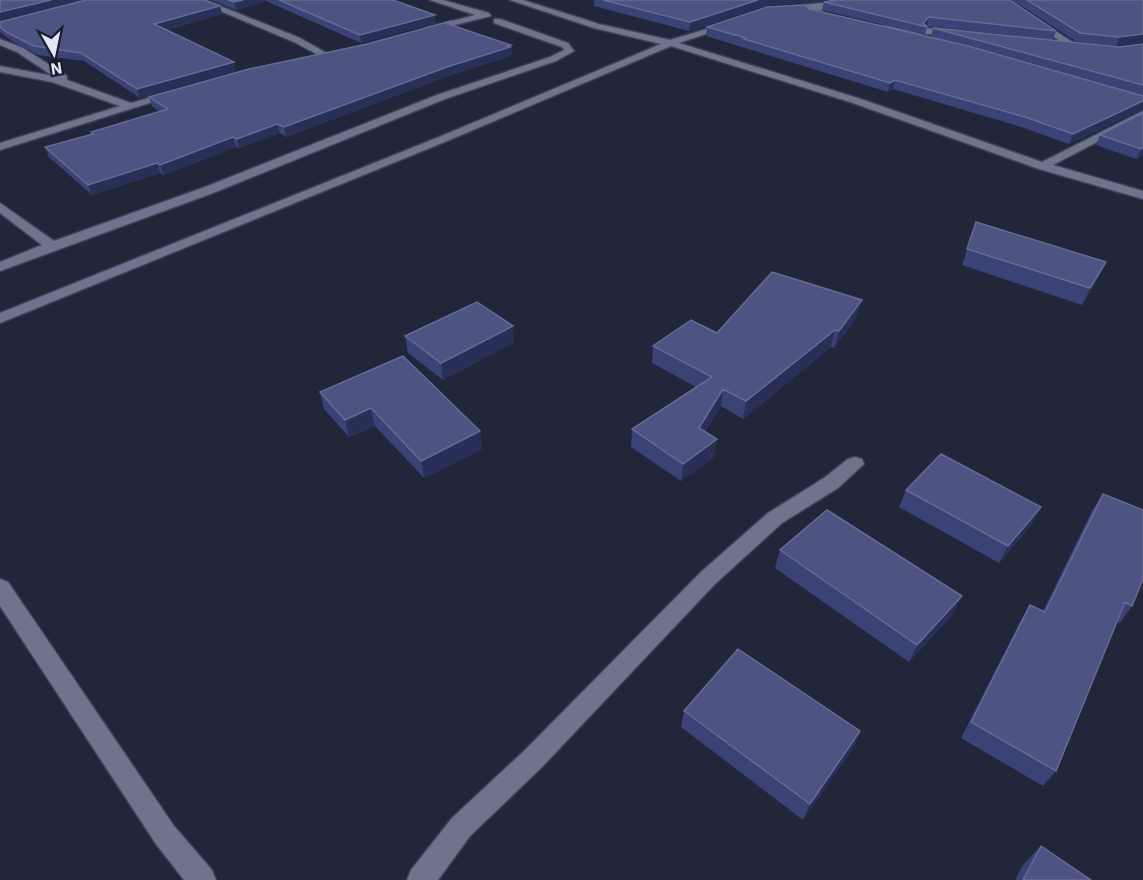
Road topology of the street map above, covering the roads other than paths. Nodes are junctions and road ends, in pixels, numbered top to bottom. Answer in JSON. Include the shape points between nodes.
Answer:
{"nodes":[{"id":1,"x":198,"y":0,"type":"edge"},
{"id":2,"x":434,"y":0,"type":"edge"},
{"id":3,"x":514,"y":0,"type":"edge"},
{"id":4,"x":862,"y":0,"type":"edge"},
{"id":5,"x":1002,"y":0,"type":"edge"},
{"id":6,"x":801,"y":9,"type":"junction"},
{"id":7,"x":773,"y":10,"type":"edge"},
{"id":8,"x":486,"y":15,"type":"junction"},
{"id":9,"x":828,"y":17,"type":"edge"},
{"id":10,"x":744,"y":18,"type":"edge"},
{"id":11,"x":497,"y":21,"type":"junction"},
{"id":12,"x":532,"y":23,"type":"dead end"},
{"id":13,"x":566,"y":26,"type":"dead end"},
{"id":14,"x":872,"y":26,"type":"edge"},
{"id":15,"x":883,"y":28,"type":"junction"},
{"id":16,"x":631,"y":33,"type":"junction"},
{"id":17,"x":972,"y":34,"type":"edge"},
{"id":18,"x":413,"y":35,"type":"edge"},
{"id":19,"x":0,"y":42,"type":"edge"},
{"id":20,"x":937,"y":42,"type":"edge"},
{"id":21,"x":670,"y":43,"type":"junction"},
{"id":22,"x":1048,"y":43,"type":"edge"},
{"id":23,"x":1072,"y":45,"type":"junction"},
{"id":24,"x":1083,"y":47,"type":"edge"},
{"id":25,"x":20,"y":50,"type":"junction"},
{"id":26,"x":0,"y":55,"type":"edge"},
{"id":27,"x":303,"y":60,"type":"edge"},
{"id":28,"x":0,"y":69,"type":"edge"},
{"id":29,"x":78,"y":88,"type":"junction"},
{"id":30,"x":184,"y":91,"type":"edge"},
{"id":31,"x":130,"y":106,"type":"junction"},
{"id":32,"x":1143,"y":114,"type":"edge"},
{"id":33,"x":0,"y":147,"type":"edge"},
{"id":34,"x":1043,"y":166,"type":"junction"},
{"id":35,"x":1143,"y":195,"type":"edge"},
{"id":36,"x":0,"y":207,"type":"edge"},
{"id":37,"x":52,"y":246,"type":"junction"},
{"id":38,"x":0,"y":267,"type":"edge"},
{"id":39,"x":0,"y":318,"type":"edge"},
{"id":40,"x":855,"y":464,"type":"dead end"},
{"id":41,"x":0,"y":588,"type":"edge"},
{"id":42,"x":202,"y":880,"type":"edge"},
{"id":43,"x":421,"y":880,"type":"edge"}],
"edges":[{"from":1,"to":27,"type":"street","via":[[330,54]]},
{"from":2,"to":8,"type":"street"},
{"from":3,"to":16,"type":"street"},
{"from":4,"to":6,"type":"street"},
{"from":5,"to":23,"type":"street"},
{"from":6,"to":7,"type":"street"},
{"from":6,"to":9,"type":"street"},
{"from":8,"to":11,"type":"street"},
{"from":8,"to":18,"type":"street"},
{"from":10,"to":21,"type":"street"},
{"from":11,"to":12,"type":"street"},
{"from":11,"to":37,"type":"street","via":[[566,45],[569,51],[441,97],[209,190]]},
{"from":13,"to":16,"type":"street"},
{"from":14,"to":15,"type":"street"},
{"from":15,"to":17,"type":"street"},
{"from":15,"to":20,"type":"street"},
{"from":16,"to":21,"type":"street"},
{"from":19,"to":25,"type":"street"},
{"from":21,"to":34,"type":"street","via":[[857,101]]},
{"from":21,"to":39,"type":"street"},
{"from":22,"to":23,"type":"street"},
{"from":23,"to":24,"type":"street"},
{"from":25,"to":26,"type":"street"},
{"from":25,"to":29,"type":"street"},
{"from":28,"to":29,"type":"street","via":[[54,79]]},
{"from":29,"to":31,"type":"street"},
{"from":30,"to":31,"type":"street"},
{"from":31,"to":33,"type":"street"},
{"from":32,"to":34,"type":"street"},
{"from":34,"to":35,"type":"street"},
{"from":36,"to":37,"type":"street"},
{"from":37,"to":38,"type":"street"},
{"from":40,"to":43,"type":"street","via":[[775,518],[708,578],[462,827]]},
{"from":41,"to":42,"type":"street","via":[[165,835]]}]}
